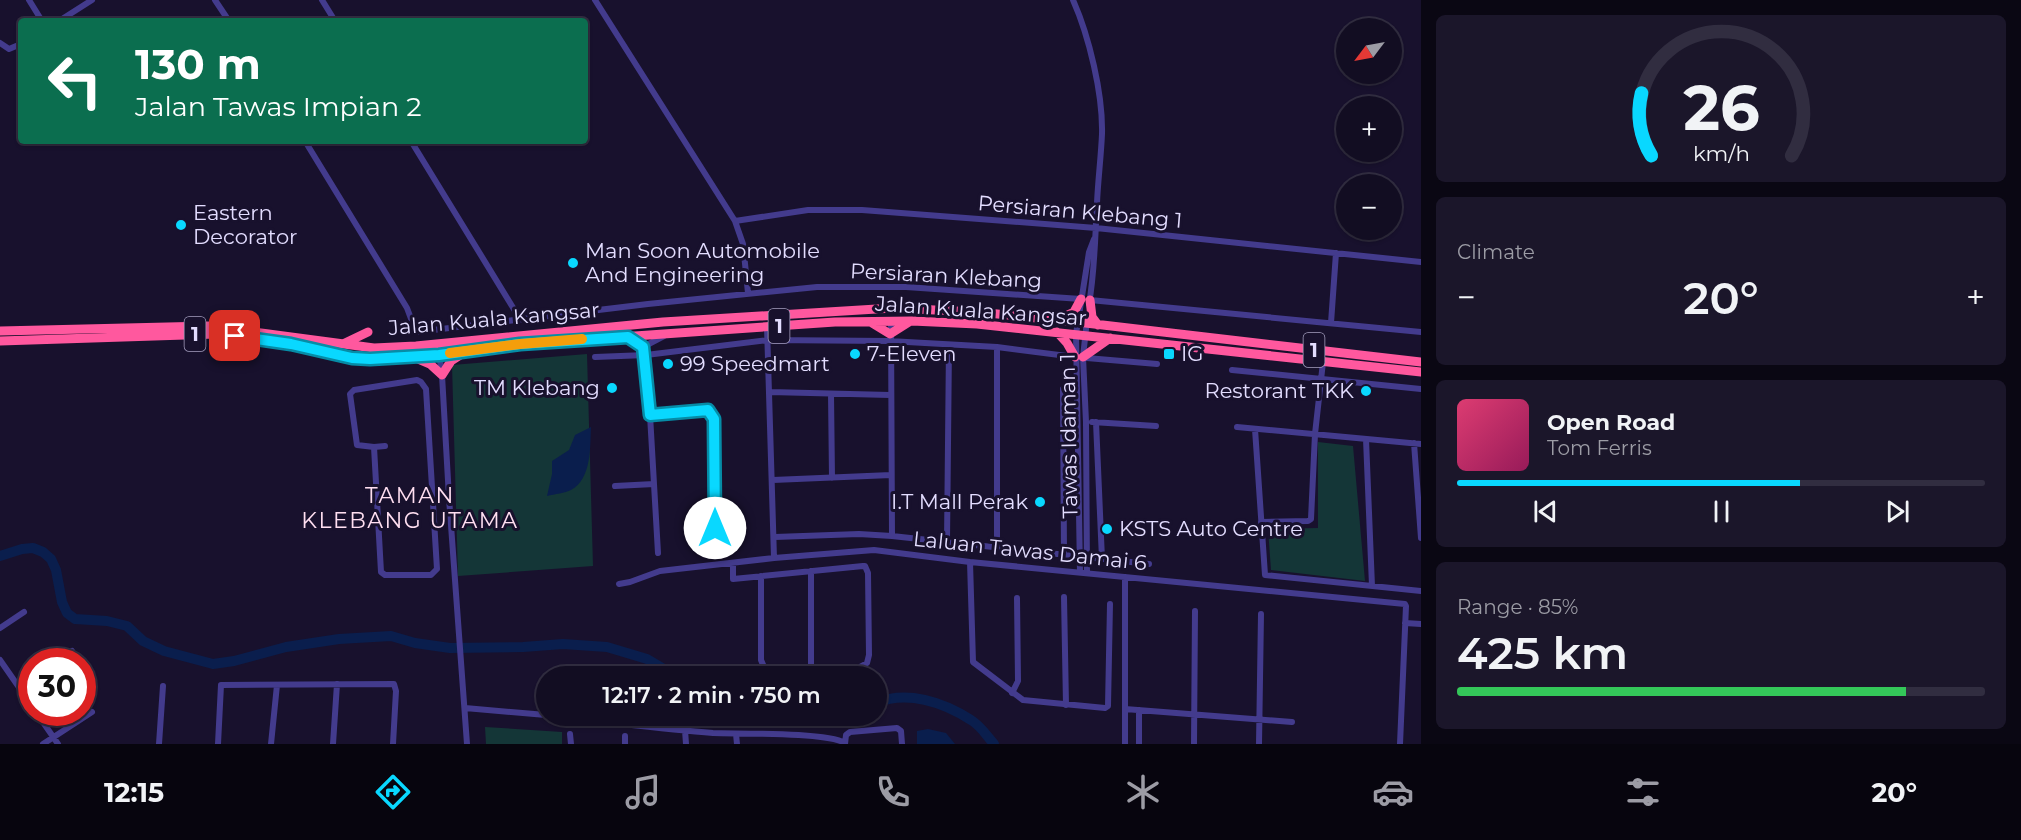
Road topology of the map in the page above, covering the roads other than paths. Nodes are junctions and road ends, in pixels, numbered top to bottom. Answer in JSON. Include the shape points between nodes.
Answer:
{"nodes":[{"id":1,"x":29,"y":0,"type":"edge"},
{"id":2,"x":215,"y":0,"type":"edge"},
{"id":3,"x":322,"y":0,"type":"edge"},
{"id":4,"x":595,"y":0,"type":"edge"},
{"id":5,"x":1073,"y":0,"type":"edge"},
{"id":6,"x":87,"y":1,"type":"edge"},
{"id":7,"x":40,"y":18,"type":"edge"},
{"id":8,"x":62,"y":18,"type":"edge"},
{"id":9,"x":227,"y":18,"type":"edge"},
{"id":10,"x":333,"y":18,"type":"edge"},
{"id":11,"x":0,"y":43,"type":"edge"},
{"id":12,"x":18,"y":46,"type":"edge"},
{"id":13,"x":307,"y":144,"type":"edge"},
{"id":14,"x":413,"y":144,"type":"edge"},
{"id":15,"x":735,"y":221,"type":"junction"},
{"id":16,"x":1095,"y":232,"type":"junction"},
{"id":17,"x":1336,"y":253,"type":"junction"},
{"id":18,"x":1421,"y":262,"type":"edge"},
{"id":19,"x":748,"y":293,"type":"junction"},
{"id":20,"x":1086,"y":300,"type":"junction"},
{"id":21,"x":866,"y":309,"type":"junction"},
{"id":22,"x":912,"y":309,"type":"junction"},
{"id":23,"x":520,"y":319,"type":"junction"},
{"id":24,"x":1056,"y":320,"type":"junction"},
{"id":25,"x":867,"y":321,"type":"junction"},
{"id":26,"x":891,"y":321,"type":"junction"},
{"id":27,"x":912,"y":321,"type":"junction"},
{"id":28,"x":1082,"y":323,"type":"junction"},
{"id":29,"x":1331,"y":323,"type":"junction"},
{"id":30,"x":1098,"y":325,"type":"junction"},
{"id":31,"x":767,"y":327,"type":"junction"},
{"id":32,"x":0,"y":331,"type":"edge"},
{"id":33,"x":368,"y":332,"type":"dead end"},
{"id":34,"x":1057,"y":332,"type":"junction"},
{"id":35,"x":1421,"y":332,"type":"edge"},
{"id":36,"x":668,"y":334,"type":"junction"},
{"id":37,"x":1081,"y":335,"type":"junction"},
{"id":38,"x":505,"y":337,"type":"junction"},
{"id":39,"x":628,"y":337,"type":"junction"},
{"id":40,"x":890,"y":338,"type":"junction"},
{"id":41,"x":1110,"y":338,"type":"junction"},
{"id":42,"x":768,"y":340,"type":"junction"},
{"id":43,"x":0,"y":341,"type":"edge"},
{"id":44,"x":345,"y":344,"type":"junction"},
{"id":45,"x":949,"y":345,"type":"junction"},
{"id":46,"x":409,"y":346,"type":"junction"},
{"id":47,"x":643,"y":347,"type":"junction"},
{"id":48,"x":997,"y":347,"type":"junction"},
{"id":49,"x":467,"y":351,"type":"junction"},
{"id":50,"x":439,"y":353,"type":"junction"},
{"id":51,"x":644,"y":355,"type":"junction"},
{"id":52,"x":414,"y":357,"type":"junction"},
{"id":53,"x":595,"y":357,"type":"dead end"},
{"id":54,"x":1079,"y":357,"type":"junction"},
{"id":55,"x":1421,"y":362,"type":"edge"},
{"id":56,"x":1323,"y":363,"type":"junction"},
{"id":57,"x":1157,"y":364,"type":"dead end"},
{"id":58,"x":1232,"y":370,"type":"dead end"},
{"id":59,"x":1421,"y":372,"type":"edge"},
{"id":60,"x":442,"y":375,"type":"junction"},
{"id":61,"x":1322,"y":380,"type":"junction"},
{"id":62,"x":1077,"y":388,"type":"junction"},
{"id":63,"x":1421,"y":389,"type":"edge"},
{"id":64,"x":770,"y":392,"type":"junction"},
{"id":65,"x":831,"y":394,"type":"junction"},
{"id":66,"x":890,"y":395,"type":"junction"},
{"id":67,"x":650,"y":415,"type":"junction"},
{"id":68,"x":1086,"y":422,"type":"junction"},
{"id":69,"x":1096,"y":422,"type":"junction"},
{"id":70,"x":1156,"y":426,"type":"dead end"},
{"id":71,"x":1237,"y":427,"type":"dead end"},
{"id":72,"x":1255,"y":429,"type":"junction"},
{"id":73,"x":1315,"y":434,"type":"junction"},
{"id":74,"x":1366,"y":439,"type":"junction"},
{"id":75,"x":1418,"y":444,"type":"edge"},
{"id":76,"x":385,"y":446,"type":"dead end"},
{"id":77,"x":374,"y":447,"type":"junction"},
{"id":78,"x":1063,"y":461,"type":"junction"},
{"id":79,"x":1082,"y":461,"type":"junction"},
{"id":80,"x":891,"y":475,"type":"junction"},
{"id":81,"x":832,"y":478,"type":"junction"},
{"id":82,"x":773,"y":480,"type":"junction"},
{"id":83,"x":654,"y":484,"type":"junction"},
{"id":84,"x":615,"y":486,"type":"dead end"},
{"id":85,"x":449,"y":498,"type":"junction"},
{"id":86,"x":433,"y":499,"type":"junction"},
{"id":87,"x":1261,"y":522,"type":"junction"},
{"id":88,"x":892,"y":536,"type":"junction"},
{"id":89,"x":775,"y":537,"type":"junction"},
{"id":90,"x":1421,"y":538,"type":"edge"},
{"id":91,"x":947,"y":542,"type":"junction"},
{"id":92,"x":997,"y":547,"type":"junction"},
{"id":93,"x":715,"y":550,"type":"dead end"},
{"id":94,"x":658,"y":554,"type":"dead end"},
{"id":95,"x":813,"y":555,"type":"junction"},
{"id":96,"x":1064,"y":555,"type":"junction"},
{"id":97,"x":1083,"y":557,"type":"junction"},
{"id":98,"x":774,"y":558,"type":"junction"},
{"id":99,"x":1102,"y":559,"type":"junction"},
{"id":100,"x":970,"y":562,"type":"junction"},
{"id":101,"x":733,"y":564,"type":"junction"},
{"id":102,"x":1149,"y":564,"type":"dead end"},
{"id":103,"x":813,"y":571,"type":"junction"},
{"id":104,"x":1083,"y":573,"type":"junction"},
{"id":105,"x":761,"y":576,"type":"junction"},
{"id":106,"x":1125,"y":577,"type":"junction"},
{"id":107,"x":619,"y":584,"type":"dead end"},
{"id":108,"x":1372,"y":586,"type":"junction"},
{"id":109,"x":1421,"y":591,"type":"edge"},
{"id":110,"x":1064,"y":597,"type":"dead end"},
{"id":111,"x":1017,"y":598,"type":"dead end"},
{"id":112,"x":1110,"y":604,"type":"dead end"},
{"id":113,"x":1195,"y":611,"type":"dead end"},
{"id":114,"x":24,"y":612,"type":"dead end"},
{"id":115,"x":1261,"y":614,"type":"dead end"},
{"id":116,"x":1405,"y":623,"type":"junction"},
{"id":117,"x":1421,"y":624,"type":"edge"},
{"id":118,"x":0,"y":628,"type":"edge"},
{"id":119,"x":0,"y":660,"type":"edge"},
{"id":120,"x":763,"y":666,"type":"edge"},
{"id":121,"x":811,"y":666,"type":"edge"},
{"id":122,"x":862,"y":666,"type":"edge"},
{"id":123,"x":337,"y":684,"type":"junction"},
{"id":124,"x":277,"y":685,"type":"junction"},
{"id":125,"x":18,"y":686,"type":"edge"},
{"id":126,"x":163,"y":686,"type":"dead end"},
{"id":127,"x":1012,"y":693,"type":"junction"},
{"id":128,"x":1066,"y":705,"type":"junction"},
{"id":129,"x":465,"y":708,"type":"junction"},
{"id":130,"x":1125,"y":709,"type":"junction"},
{"id":131,"x":1139,"y":710,"type":"junction"},
{"id":132,"x":536,"y":714,"type":"edge"},
{"id":133,"x":1195,"y":714,"type":"junction"},
{"id":134,"x":1259,"y":719,"type":"junction"},
{"id":135,"x":1292,"y":722,"type":"dead end"},
{"id":136,"x":46,"y":726,"type":"edge"},
{"id":137,"x":70,"y":726,"type":"edge"},
{"id":138,"x":648,"y":726,"type":"edge"},
{"id":139,"x":685,"y":730,"type":"junction"},
{"id":140,"x":570,"y":734,"type":"dead end"},
{"id":141,"x":736,"y":734,"type":"junction"},
{"id":142,"x":625,"y":736,"type":"dead end"},
{"id":143,"x":790,"y":736,"type":"junction"},
{"id":144,"x":53,"y":737,"type":"junction"},
{"id":145,"x":43,"y":744,"type":"edge"},
{"id":146,"x":58,"y":744,"type":"edge"},
{"id":147,"x":159,"y":744,"type":"edge"},
{"id":148,"x":218,"y":744,"type":"edge"},
{"id":149,"x":271,"y":744,"type":"edge"},
{"id":150,"x":333,"y":744,"type":"edge"},
{"id":151,"x":393,"y":744,"type":"edge"},
{"id":152,"x":467,"y":744,"type":"edge"},
{"id":153,"x":571,"y":744,"type":"edge"},
{"id":154,"x":625,"y":744,"type":"edge"},
{"id":155,"x":686,"y":744,"type":"edge"},
{"id":156,"x":736,"y":744,"type":"edge"},
{"id":157,"x":791,"y":744,"type":"edge"},
{"id":158,"x":845,"y":744,"type":"edge"},
{"id":159,"x":902,"y":744,"type":"edge"},
{"id":160,"x":1125,"y":744,"type":"edge"},
{"id":161,"x":1139,"y":744,"type":"edge"},
{"id":162,"x":1194,"y":744,"type":"edge"},
{"id":163,"x":1258,"y":744,"type":"edge"},
{"id":164,"x":1400,"y":744,"type":"edge"}],
"edges":[{"from":1,"to":7,"type":"street"},
{"from":2,"to":9,"type":"street"},
{"from":3,"to":10,"type":"street"},
{"from":4,"to":15,"type":"street"},
{"from":5,"to":16,"type":"street","name":"Tawas Idaman 1","via":[[1088,43],[1101,120]]},
{"from":6,"to":8,"type":"street"},
{"from":11,"to":12,"type":"street","via":[[6,49]]},
{"from":13,"to":23,"type":"street","name":"Persiaran Klebang","via":[[407,308],[416,332]]},
{"from":14,"to":23,"type":"street"},
{"from":15,"to":16,"type":"street","name":"Persiaran Klebang 1","via":[[808,210],[862,210]]},
{"from":15,"to":19,"type":"street","via":[[743,244]]},
{"from":16,"to":17,"type":"street","name":"Persiaran Klebang 1"},
{"from":16,"to":20,"type":"street","name":"Tawas Idaman 1","via":[[1096,253]]},
{"from":17,"to":18,"type":"street","name":"Persiaran Klebang 1"},
{"from":17,"to":29,"type":"street"},
{"from":19,"to":20,"type":"street","name":"Persiaran Klebang","via":[[860,286]]},
{"from":19,"to":23,"type":"street","name":"Persiaran Klebang"},
{"from":20,"to":24,"type":"highway","via":[[1074,312]]},
{"from":20,"to":28,"type":"street","name":"Tawas Idaman 1"},
{"from":20,"to":29,"type":"street","name":"Persiaran Klebang"},
{"from":20,"to":30,"type":"highway"},
{"from":21,"to":22,"type":"highway","name":"Jalan Kuala Kangsar","number":"1"},
{"from":21,"to":26,"type":"highway","via":[[884,314]]},
{"from":21,"to":38,"type":"highway","name":"Jalan Kuala Kangsar","number":"1"},
{"from":22,"to":24,"type":"highway","name":"Jalan Kuala Kangsar","number":"1"},
{"from":22,"to":26,"type":"highway","via":[[896,314]]},
{"from":24,"to":28,"type":"highway","name":"Jalan Kuala Kangsar","number":"1"},
{"from":25,"to":26,"type":"highway","name":"Jalan Kuala Kangsar","number":"1"},
{"from":25,"to":31,"type":"highway","name":"Jalan Kuala Kangsar","number":"1"},
{"from":25,"to":40,"type":"highway","via":[[883,328]]},
{"from":26,"to":27,"type":"highway","name":"Jalan Kuala Kangsar","number":"1"},
{"from":26,"to":40,"type":"street"},
{"from":27,"to":34,"type":"highway","name":"Jalan Kuala Kangsar","number":"1"},
{"from":27,"to":40,"type":"highway","via":[[896,328]]},
{"from":28,"to":30,"type":"highway","name":"Jalan Kuala Kangsar","number":"1"},
{"from":28,"to":37,"type":"street","name":"Tawas Idaman 1"},
{"from":29,"to":35,"type":"street","name":"Persiaran Klebang"},
{"from":30,"to":55,"type":"highway","name":"Jalan Kuala Kangsar","number":"1"},
{"from":31,"to":36,"type":"highway","name":"Jalan Kuala Kangsar","number":"1"},
{"from":31,"to":42,"type":"street"},
{"from":32,"to":44,"type":"highway","name":"Jalan Kuala Kangsar","number":"1","via":[[209,326]]},
{"from":33,"to":44,"type":"highway"},
{"from":34,"to":37,"type":"highway","name":"Jalan Kuala Kangsar","number":"1"},
{"from":34,"to":54,"type":"highway"},
{"from":36,"to":39,"type":"highway","name":"Jalan Kuala Kangsar","number":"1"},
{"from":36,"to":47,"type":"street"},
{"from":37,"to":41,"type":"highway","name":"Jalan Kuala Kangsar","number":"1"},
{"from":37,"to":54,"type":"street","name":"Tawas Idaman 1"},
{"from":38,"to":46,"type":"highway","name":"Jalan Kuala Kangsar","number":"1"},
{"from":38,"to":50,"type":"highway","via":[[459,345]]},
{"from":39,"to":47,"type":"street"},
{"from":39,"to":49,"type":"highway","name":"Jalan Kuala Kangsar","number":"1"},
{"from":40,"to":42,"type":"street"},
{"from":40,"to":45,"type":"street"},
{"from":40,"to":66,"type":"street"},
{"from":41,"to":54,"type":"highway"},
{"from":41,"to":56,"type":"highway","name":"Jalan Kuala Kangsar","number":"1"},
{"from":42,"to":51,"type":"street"},
{"from":42,"to":64,"type":"street"},
{"from":43,"to":52,"type":"highway","name":"Jalan Kuala Kangsar","number":"1","via":[[216,334],[291,344],[352,358]]},
{"from":44,"to":46,"type":"highway","name":"Jalan Kuala Kangsar","number":"1","via":[[374,348]]},
{"from":45,"to":48,"type":"street"},
{"from":45,"to":91,"type":"street"},
{"from":46,"to":50,"type":"highway"},
{"from":47,"to":51,"type":"street"},
{"from":48,"to":54,"type":"street"},
{"from":48,"to":92,"type":"street"},
{"from":49,"to":50,"type":"highway","name":"Jalan Kuala Kangsar","number":"1"},
{"from":49,"to":60,"type":"highway","via":[[451,362]]},
{"from":50,"to":52,"type":"highway","name":"Jalan Kuala Kangsar","number":"1"},
{"from":50,"to":60,"type":"street"},
{"from":51,"to":53,"type":"street"},
{"from":51,"to":67,"type":"street"},
{"from":52,"to":60,"type":"highway"},
{"from":54,"to":57,"type":"street"},
{"from":54,"to":62,"type":"street","name":"Tawas Idaman 1"},
{"from":54,"to":68,"type":"street","name":"Tawas Idaman 1"},
{"from":56,"to":59,"type":"highway","name":"Jalan Kuala Kangsar","number":"1"},
{"from":56,"to":61,"type":"street"},
{"from":58,"to":61,"type":"street"},
{"from":60,"to":85,"type":"street"},
{"from":61,"to":63,"type":"street"},
{"from":61,"to":73,"type":"street"},
{"from":62,"to":78,"type":"street","via":[[1063,389]]},
{"from":62,"to":79,"type":"street","name":"Tawas Idaman 1"},
{"from":64,"to":65,"type":"street"},
{"from":64,"to":82,"type":"street"},
{"from":65,"to":66,"type":"street"},
{"from":65,"to":81,"type":"street"},
{"from":66,"to":80,"type":"street"},
{"from":67,"to":83,"type":"street"},
{"from":67,"to":93,"type":"street","via":[[708,410],[712,414]]},
{"from":68,"to":69,"type":"street"},
{"from":68,"to":79,"type":"street","name":"Tawas Idaman 1"},
{"from":69,"to":70,"type":"street"},
{"from":69,"to":99,"type":"street"},
{"from":71,"to":72,"type":"street"},
{"from":72,"to":73,"type":"street"},
{"from":72,"to":87,"type":"street"},
{"from":73,"to":74,"type":"street"},
{"from":73,"to":87,"type":"street","via":[[1311,519]]},
{"from":74,"to":75,"type":"street"},
{"from":74,"to":108,"type":"street"},
{"from":75,"to":90,"type":"street"},
{"from":76,"to":77,"type":"street"},
{"from":77,"to":86,"type":"street","via":[[382,574],[435,573]]},
{"from":77,"to":86,"type":"street","via":[[357,445],[351,392],[421,382],[426,389]]},
{"from":78,"to":79,"type":"street"},
{"from":78,"to":96,"type":"street"},
{"from":79,"to":97,"type":"street","name":"Tawas Idaman 1"},
{"from":80,"to":81,"type":"street"},
{"from":80,"to":88,"type":"street"},
{"from":81,"to":82,"type":"street"},
{"from":82,"to":89,"type":"street"},
{"from":83,"to":84,"type":"street"},
{"from":83,"to":94,"type":"street"},
{"from":85,"to":86,"type":"street"},
{"from":85,"to":129,"type":"street"},
{"from":87,"to":108,"type":"street","via":[[1265,575]]},
{"from":88,"to":89,"type":"street","name":"Laluan Tawas Damai 6"},
{"from":88,"to":91,"type":"street","name":"Laluan Tawas Damai 6"},
{"from":89,"to":98,"type":"street"},
{"from":91,"to":92,"type":"street","name":"Laluan Tawas Damai 6"},
{"from":92,"to":96,"type":"street","name":"Laluan Tawas Damai 6"},
{"from":95,"to":98,"type":"street","name":"Laluan Tawas Damai 6"},
{"from":95,"to":100,"type":"street","name":"Laluan Tawas Damai 6","via":[[874,550]]},
{"from":95,"to":103,"type":"street"},
{"from":96,"to":97,"type":"street","name":"Laluan Tawas Damai 6"},
{"from":97,"to":99,"type":"street","name":"Laluan Tawas Damai 6"},
{"from":97,"to":104,"type":"street","name":"Tawas Idaman 1"},
{"from":98,"to":101,"type":"street","name":"Laluan Tawas Damai 6"},
{"from":99,"to":102,"type":"street","name":"Laluan Tawas Damai 6"},
{"from":100,"to":104,"type":"street","name":"Laluan Tawas Damai 6"},
{"from":100,"to":127,"type":"street","via":[[973,660]]},
{"from":101,"to":105,"type":"street","via":[[733,579]]},
{"from":101,"to":107,"type":"street","name":"Laluan Tawas Damai 6","via":[[660,571]]},
{"from":103,"to":105,"type":"street"},
{"from":103,"to":121,"type":"street"},
{"from":103,"to":122,"type":"street","via":[[866,568],[869,643],[867,663]]},
{"from":104,"to":106,"type":"street","name":"Laluan Tawas Damai 6"},
{"from":105,"to":120,"type":"street"},
{"from":106,"to":116,"type":"street","name":"Laluan Tawas Damai 6","via":[[1405,604]]},
{"from":106,"to":130,"type":"street"},
{"from":108,"to":109,"type":"street"},
{"from":110,"to":128,"type":"street"},
{"from":111,"to":127,"type":"street","via":[[1018,681]]},
{"from":112,"to":128,"type":"street","via":[[1108,706]]},
{"from":113,"to":133,"type":"street"},
{"from":114,"to":118,"type":"street"},
{"from":115,"to":134,"type":"street"},
{"from":116,"to":117,"type":"street"},
{"from":116,"to":164,"type":"street"},
{"from":119,"to":125,"type":"street"},
{"from":123,"to":124,"type":"street"},
{"from":123,"to":150,"type":"street"},
{"from":123,"to":151,"type":"street","via":[[394,684]]},
{"from":124,"to":148,"type":"street","via":[[221,685]]},
{"from":124,"to":149,"type":"street"},
{"from":126,"to":147,"type":"street"},
{"from":127,"to":128,"type":"street","via":[[1025,701]]},
{"from":129,"to":132,"type":"street"},
{"from":129,"to":152,"type":"street"},
{"from":130,"to":131,"type":"street"},
{"from":130,"to":160,"type":"street"},
{"from":131,"to":133,"type":"street"},
{"from":131,"to":161,"type":"street"},
{"from":133,"to":134,"type":"street"},
{"from":133,"to":162,"type":"street"},
{"from":134,"to":135,"type":"street"},
{"from":134,"to":163,"type":"street"},
{"from":136,"to":144,"type":"street"},
{"from":137,"to":144,"type":"street"},
{"from":138,"to":139,"type":"street"},
{"from":139,"to":141,"type":"street"},
{"from":139,"to":155,"type":"street"},
{"from":140,"to":153,"type":"street"},
{"from":141,"to":143,"type":"street"},
{"from":141,"to":156,"type":"street"},
{"from":142,"to":154,"type":"street"},
{"from":143,"to":157,"type":"street"},
{"from":143,"to":158,"type":"street","via":[[818,737]]},
{"from":144,"to":145,"type":"street"},
{"from":144,"to":146,"type":"street"},
{"from":158,"to":159,"type":"street","via":[[850,732],[897,728]]}]}
